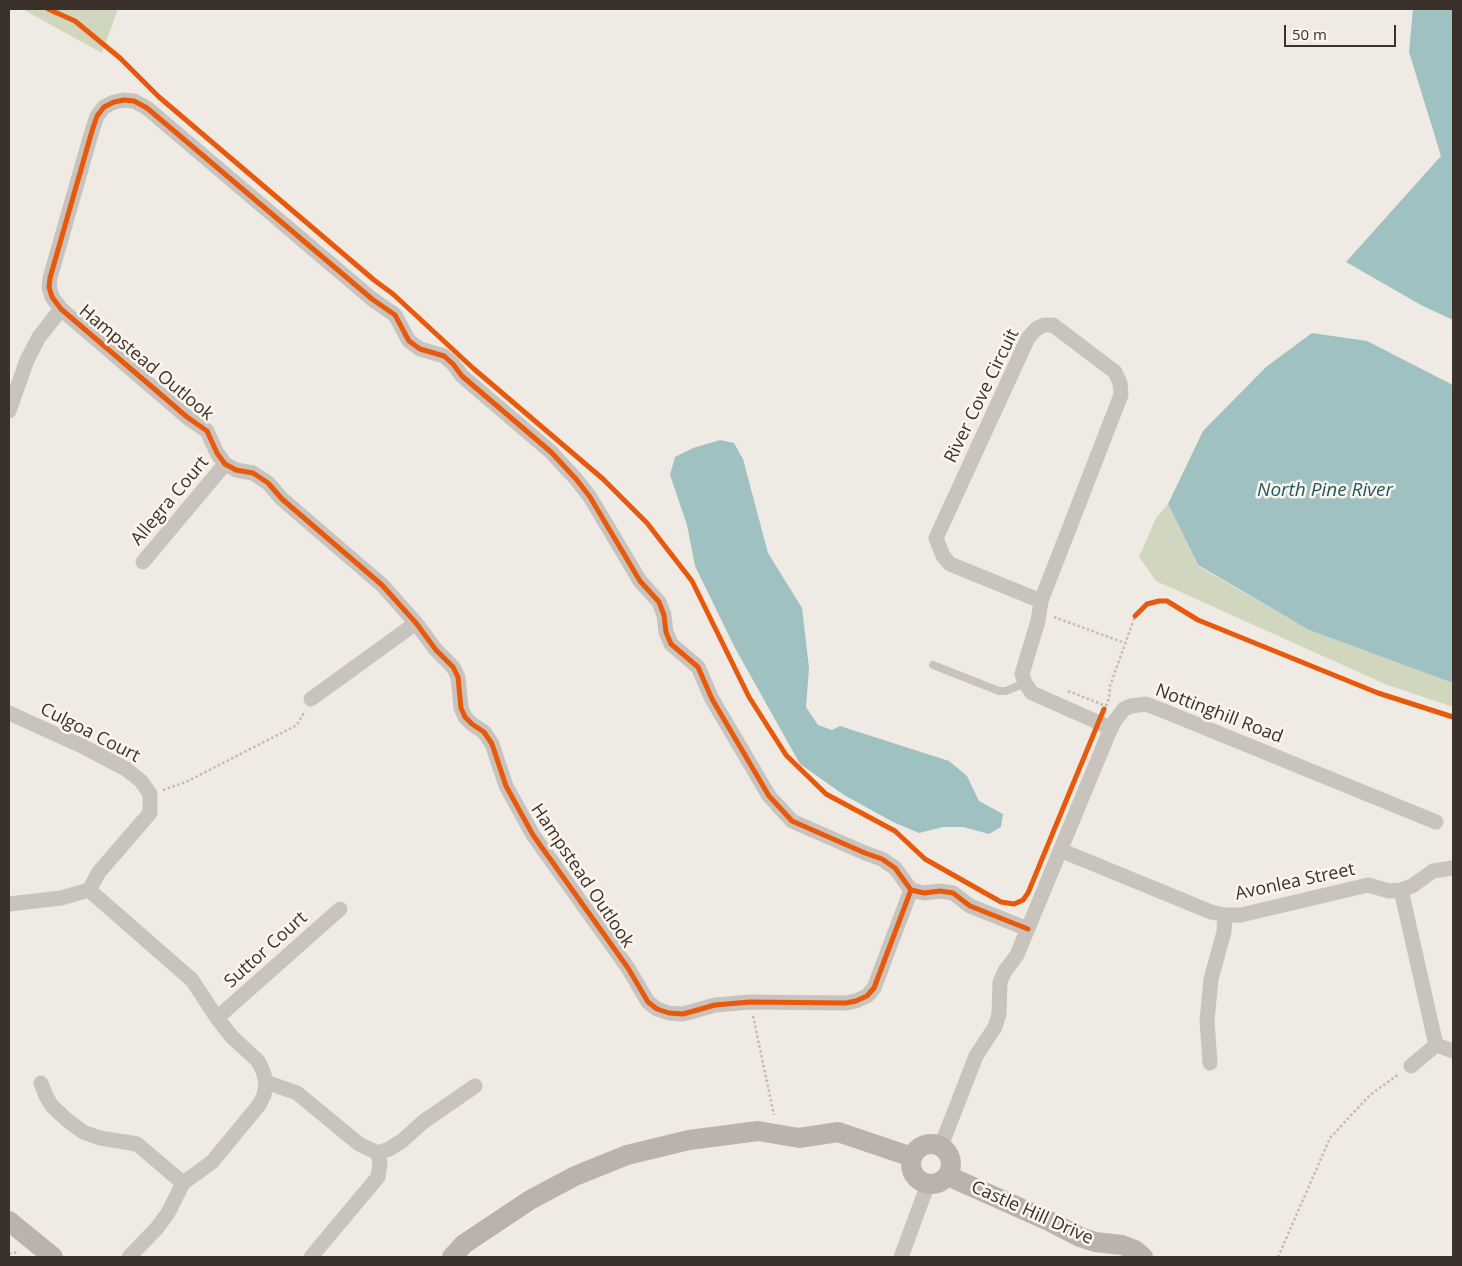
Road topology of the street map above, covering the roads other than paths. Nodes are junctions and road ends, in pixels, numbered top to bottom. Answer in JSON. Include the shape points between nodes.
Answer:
{"nodes":[{"id":1,"x":61,"y":309,"type":"junction"},
{"id":2,"x":9,"y":411,"type":"edge"},
{"id":3,"x":226,"y":464,"type":"junction"},
{"id":4,"x":143,"y":562,"type":"dead end"},
{"id":5,"x":1041,"y":601,"type":"junction"},
{"id":6,"x":416,"y":623,"type":"junction"},
{"id":7,"x":933,"y":665,"type":"dead end"},
{"id":8,"x":1025,"y":683,"type":"junction"},
{"id":9,"x":311,"y":699,"type":"road end"},
{"id":10,"x":9,"y":713,"type":"edge"},
{"id":11,"x":1111,"y":728,"type":"junction"},
{"id":12,"x":1436,"y":822,"type":"dead end"},
{"id":13,"x":1060,"y":850,"type":"junction"},
{"id":14,"x":1453,"y":868,"type":"edge"},
{"id":15,"x":88,"y":890,"type":"junction"},
{"id":16,"x":911,"y":890,"type":"junction"},
{"id":17,"x":1401,"y":890,"type":"junction"},
{"id":18,"x":9,"y":904,"type":"edge"},
{"id":19,"x":340,"y":909,"type":"dead end"},
{"id":20,"x":1225,"y":915,"type":"junction"},
{"id":21,"x":1028,"y":929,"type":"junction"},
{"id":22,"x":217,"y":1018,"type":"junction"},
{"id":23,"x":1436,"y":1045,"type":"junction"},
{"id":24,"x":1453,"y":1051,"type":"edge"},
{"id":25,"x":1210,"y":1063,"type":"dead end"},
{"id":26,"x":1410,"y":1066,"type":"road end"},
{"id":27,"x":266,"y":1082,"type":"junction"},
{"id":28,"x":41,"y":1084,"type":"dead end"},
{"id":29,"x":475,"y":1086,"type":"dead end"},
{"id":30,"x":941,"y":1146,"type":"junction"},
{"id":31,"x":378,"y":1153,"type":"junction"},
{"id":32,"x":912,"y":1157,"type":"junction"},
{"id":33,"x":948,"y":1176,"type":"junction"},
{"id":34,"x":183,"y":1183,"type":"junction"},
{"id":35,"x":928,"y":1184,"type":"junction"},
{"id":36,"x":9,"y":1221,"type":"edge"},
{"id":37,"x":53,"y":1257,"type":"edge"},
{"id":38,"x":129,"y":1257,"type":"edge"},
{"id":39,"x":311,"y":1257,"type":"edge"},
{"id":40,"x":452,"y":1257,"type":"edge"},
{"id":41,"x":901,"y":1257,"type":"edge"},
{"id":42,"x":1143,"y":1257,"type":"edge"}],
"edges":[{"from":1,"to":2,"type":"street","via":[[39,337],[27,360]]},
{"from":1,"to":3,"type":"street","name":"Hampstead Outlook","via":[[207,431]]},
{"from":1,"to":16,"type":"street","name":"Hampstead Outlook","via":[[52,297],[50,278],[97,116],[114,102],[134,101],[147,108],[395,315],[409,341],[420,349],[444,356],[462,376],[551,452],[590,497],[640,581],[659,602],[671,644],[698,667],[758,778],[779,809],[792,821],[882,859],[895,868]]},
{"from":3,"to":4,"type":"street","name":"Allegra Court"},
{"from":3,"to":6,"type":"street","name":"Hampstead Outlook","via":[[268,483],[282,499],[382,585]]},
{"from":5,"to":5,"type":"street","name":"River Cove Circuit","via":[[1121,395],[1115,372],[1053,324],[1036,329],[1028,338],[936,538],[950,564]]},
{"from":5,"to":8,"type":"street","name":"River Cove Circuit","via":[[1022,674]]},
{"from":6,"to":9,"type":"street"},
{"from":6,"to":16,"type":"street","name":"Hampstead Outlook","via":[[453,667],[465,717],[484,732],[492,744],[506,786],[533,835],[628,968],[648,1002],[657,1009],[683,1014],[715,1005],[750,1002],[856,1002],[874,988]]},
{"from":7,"to":8,"type":"lane","via":[[999,691]]},
{"from":8,"to":11,"type":"street","via":[[1032,693]]},
{"from":10,"to":15,"type":"street","name":"Culgoa Court","via":[[126,769],[141,780],[150,794],[150,813],[99,872]]},
{"from":11,"to":12,"type":"street","name":"Nottinghill Road","via":[[1124,709],[1146,704]]},
{"from":11,"to":13,"type":"street"},
{"from":13,"to":20,"type":"street","name":"Avonlea Street"},
{"from":13,"to":21,"type":"street"},
{"from":14,"to":17,"type":"street","via":[[1433,870]]},
{"from":15,"to":18,"type":"street","via":[[62,898]]},
{"from":15,"to":22,"type":"street","via":[[192,980]]},
{"from":16,"to":21,"type":"street","via":[[953,893],[970,906]]},
{"from":17,"to":20,"type":"street","name":"Avonlea Street","via":[[1390,891],[1368,885],[1241,915]]},
{"from":17,"to":23,"type":"street"},
{"from":19,"to":22,"type":"street","name":"Suttor Court"},
{"from":20,"to":25,"type":"street","via":[[1224,932],[1211,979],[1207,1021]]},
{"from":21,"to":30,"type":"street","via":[[1000,982],[995,1028],[976,1056]]},
{"from":22,"to":27,"type":"street","via":[[258,1061]]},
{"from":23,"to":24,"type":"street"},
{"from":23,"to":26,"type":"street"},
{"from":27,"to":31,"type":"street","via":[[297,1092],[359,1144]]},
{"from":27,"to":34,"type":"street","via":[[259,1105],[212,1162]]},
{"from":28,"to":34,"type":"street","via":[[52,1106],[83,1132],[137,1144]]},
{"from":29,"to":31,"type":"street","via":[[430,1116],[402,1141]]},
{"from":30,"to":32,"type":"street","via":[[928,1144]]},
{"from":30,"to":33,"type":"street","via":[[950,1156]]},
{"from":31,"to":39,"type":"street","via":[[378,1176]]},
{"from":32,"to":35,"type":"street","via":[[911,1169]]},
{"from":32,"to":40,"type":"street","via":[[838,1132],[799,1138],[758,1131],[689,1140],[627,1155],[575,1176],[530,1200],[464,1244]]},
{"from":33,"to":35,"type":"street","via":[[939,1183]]},
{"from":33,"to":42,"type":"street","name":"Castle Hill Drive","via":[[1080,1237],[1135,1250]]},
{"from":34,"to":38,"type":"street","via":[[168,1214]]},
{"from":35,"to":41,"type":"street"},
{"from":36,"to":37,"type":"street"}]}
